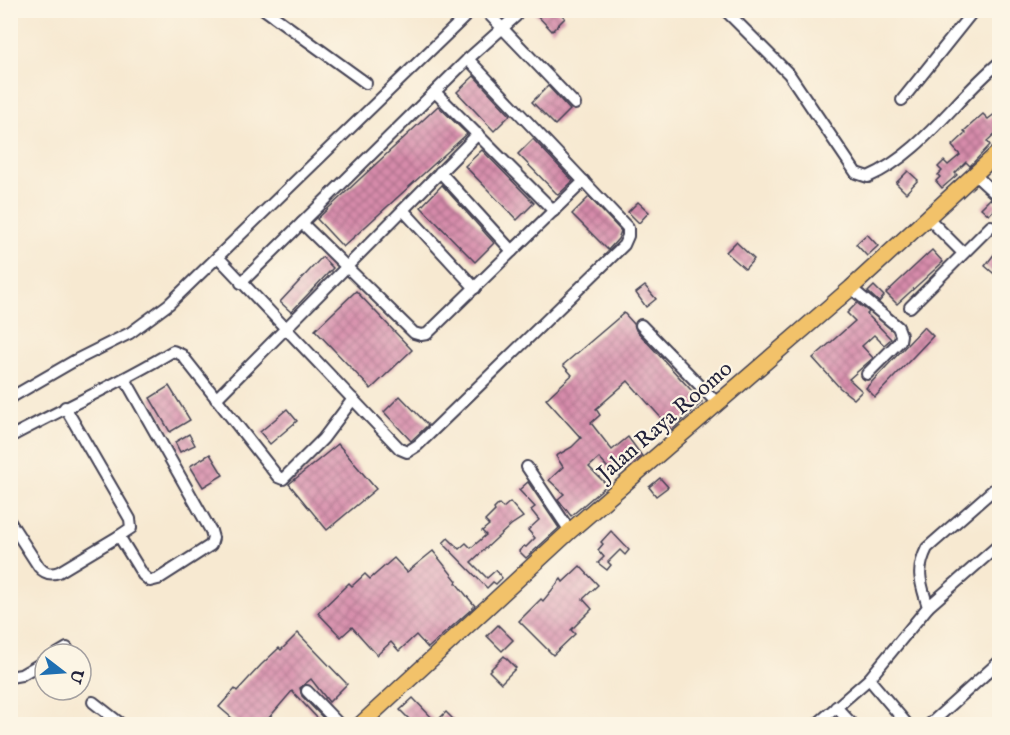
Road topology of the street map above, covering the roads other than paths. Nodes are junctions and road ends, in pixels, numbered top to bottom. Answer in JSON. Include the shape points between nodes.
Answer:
{"nodes":[{"id":1,"x":265,"y":10,"type":"edge"},
{"id":2,"x":472,"y":10,"type":"edge"},
{"id":3,"x":484,"y":10,"type":"edge"},
{"id":4,"x":724,"y":10,"type":"edge"},
{"id":5,"x":974,"y":10,"type":"edge"},
{"id":6,"x":516,"y":16,"type":"dead end"},
{"id":7,"x":502,"y":29,"type":"junction"},
{"id":8,"x":468,"y":59,"type":"junction"},
{"id":9,"x":999,"y":62,"type":"edge"},
{"id":10,"x":366,"y":83,"type":"dead end"},
{"id":11,"x":435,"y":92,"type":"junction"},
{"id":12,"x":902,"y":100,"type":"dead end"},
{"id":13,"x":575,"y":104,"type":"dead end"},
{"id":14,"x":478,"y":134,"type":"junction"},
{"id":15,"x":999,"y":151,"type":"edge"},
{"id":16,"x":440,"y":172,"type":"junction"},
{"id":17,"x":974,"y":174,"type":"junction"},
{"id":18,"x":584,"y":181,"type":"junction"},
{"id":19,"x":999,"y":198,"type":"edge"},
{"id":20,"x":403,"y":210,"type":"junction"},
{"id":21,"x":554,"y":211,"type":"junction"},
{"id":22,"x":927,"y":218,"type":"junction"},
{"id":23,"x":302,"y":223,"type":"junction"},
{"id":24,"x":991,"y":226,"type":"dead end"},
{"id":25,"x":512,"y":251,"type":"junction"},
{"id":26,"x":963,"y":253,"type":"junction"},
{"id":27,"x":218,"y":257,"type":"junction"},
{"id":28,"x":346,"y":268,"type":"junction"},
{"id":29,"x":241,"y":283,"type":"junction"},
{"id":30,"x":475,"y":288,"type":"junction"},
{"id":31,"x":851,"y":288,"type":"junction"},
{"id":32,"x":910,"y":306,"type":"dead end"},
{"id":33,"x":641,"y":325,"type":"dead end"},
{"id":34,"x":286,"y":329,"type":"junction"},
{"id":35,"x":867,"y":374,"type":"dead end"},
{"id":36,"x":125,"y":380,"type":"junction"},
{"id":37,"x":10,"y":398,"type":"edge"},
{"id":38,"x":216,"y":399,"type":"junction"},
{"id":39,"x":353,"y":399,"type":"junction"},
{"id":40,"x":717,"y":403,"type":"junction"},
{"id":41,"x":65,"y":407,"type":"junction"},
{"id":42,"x":10,"y":437,"type":"edge"},
{"id":43,"x":527,"y":467,"type":"dead end"},
{"id":44,"x":999,"y":484,"type":"edge"},
{"id":45,"x":10,"y":522,"type":"edge"},
{"id":46,"x":570,"y":531,"type":"junction"},
{"id":47,"x":120,"y":536,"type":"junction"},
{"id":48,"x":999,"y":544,"type":"edge"},
{"id":49,"x":928,"y":607,"type":"junction"},
{"id":50,"x":999,"y":661,"type":"edge"},
{"id":51,"x":33,"y":668,"type":"edge"},
{"id":52,"x":10,"y":677,"type":"edge"},
{"id":53,"x":869,"y":679,"type":"junction"},
{"id":54,"x":307,"y":691,"type":"dead end"},
{"id":55,"x":93,"y":702,"type":"dead end"},
{"id":56,"x":836,"y":707,"type":"junction"},
{"id":57,"x":365,"y":723,"type":"edge"},
{"id":58,"x":121,"y":724,"type":"edge"},
{"id":59,"x":339,"y":724,"type":"edge"},
{"id":60,"x":817,"y":724,"type":"edge"},
{"id":61,"x":852,"y":724,"type":"edge"},
{"id":62,"x":907,"y":724,"type":"edge"},
{"id":63,"x":930,"y":724,"type":"edge"}],
"edges":[{"from":1,"to":10,"type":"street"},
{"from":2,"to":27,"type":"street"},
{"from":3,"to":7,"type":"street"},
{"from":4,"to":9,"type":"street","via":[[789,74],[856,173],[868,177],[909,153]]},
{"from":5,"to":12,"type":"street"},
{"from":6,"to":7,"type":"street"},
{"from":7,"to":8,"type":"street"},
{"from":7,"to":13,"type":"street"},
{"from":8,"to":11,"type":"street"},
{"from":8,"to":18,"type":"street"},
{"from":11,"to":14,"type":"street"},
{"from":11,"to":23,"type":"street"},
{"from":14,"to":16,"type":"street"},
{"from":14,"to":21,"type":"street"},
{"from":15,"to":17,"type":"highway","name":"Jalan Raya Roomo"},
{"from":16,"to":20,"type":"street"},
{"from":16,"to":25,"type":"street"},
{"from":17,"to":19,"type":"street"},
{"from":17,"to":22,"type":"highway","name":"Jalan Raya Roomo"},
{"from":18,"to":21,"type":"street"},
{"from":18,"to":39,"type":"street","via":[[628,228],[624,245],[418,445],[407,452],[400,449]]},
{"from":20,"to":28,"type":"street"},
{"from":20,"to":30,"type":"street"},
{"from":21,"to":25,"type":"street"},
{"from":22,"to":26,"type":"street"},
{"from":22,"to":31,"type":"highway","name":"Jalan Raya Roomo"},
{"from":23,"to":28,"type":"street"},
{"from":23,"to":29,"type":"street"},
{"from":24,"to":26,"type":"street"},
{"from":25,"to":30,"type":"street"},
{"from":26,"to":32,"type":"street"},
{"from":27,"to":29,"type":"street"},
{"from":27,"to":37,"type":"street","via":[[130,333]]},
{"from":28,"to":30,"type":"street","via":[[414,333],[421,335],[427,334]]},
{"from":28,"to":34,"type":"street"},
{"from":29,"to":34,"type":"street"},
{"from":31,"to":35,"type":"street","via":[[898,327],[901,335],[900,341]]},
{"from":31,"to":40,"type":"highway","name":"Jalan Raya Roomo"},
{"from":33,"to":40,"type":"street"},
{"from":34,"to":38,"type":"street"},
{"from":34,"to":39,"type":"street"},
{"from":36,"to":38,"type":"street","via":[[172,351],[177,352]]},
{"from":36,"to":41,"type":"street"},
{"from":36,"to":47,"type":"street","via":[[213,538],[211,545],[158,579],[150,580]]},
{"from":38,"to":39,"type":"street","via":[[278,477],[284,479],[323,439]]},
{"from":40,"to":46,"type":"highway","name":"Jalan Raya Roomo"},
{"from":41,"to":42,"type":"street"},
{"from":41,"to":47,"type":"street","via":[[130,519],[131,528]]},
{"from":43,"to":46,"type":"street"},
{"from":44,"to":49,"type":"street","via":[[927,548],[920,561],[919,578]]},
{"from":45,"to":47,"type":"street","via":[[39,567],[50,574]]},
{"from":46,"to":57,"type":"highway","name":"Jalan Raya Roomo"},
{"from":48,"to":49,"type":"street"},
{"from":49,"to":53,"type":"street"},
{"from":50,"to":63,"type":"street"},
{"from":51,"to":52,"type":"street"},
{"from":53,"to":56,"type":"street"},
{"from":53,"to":62,"type":"street"},
{"from":54,"to":59,"type":"street"},
{"from":55,"to":58,"type":"street"},
{"from":56,"to":60,"type":"street"},
{"from":56,"to":61,"type":"street"}]}
